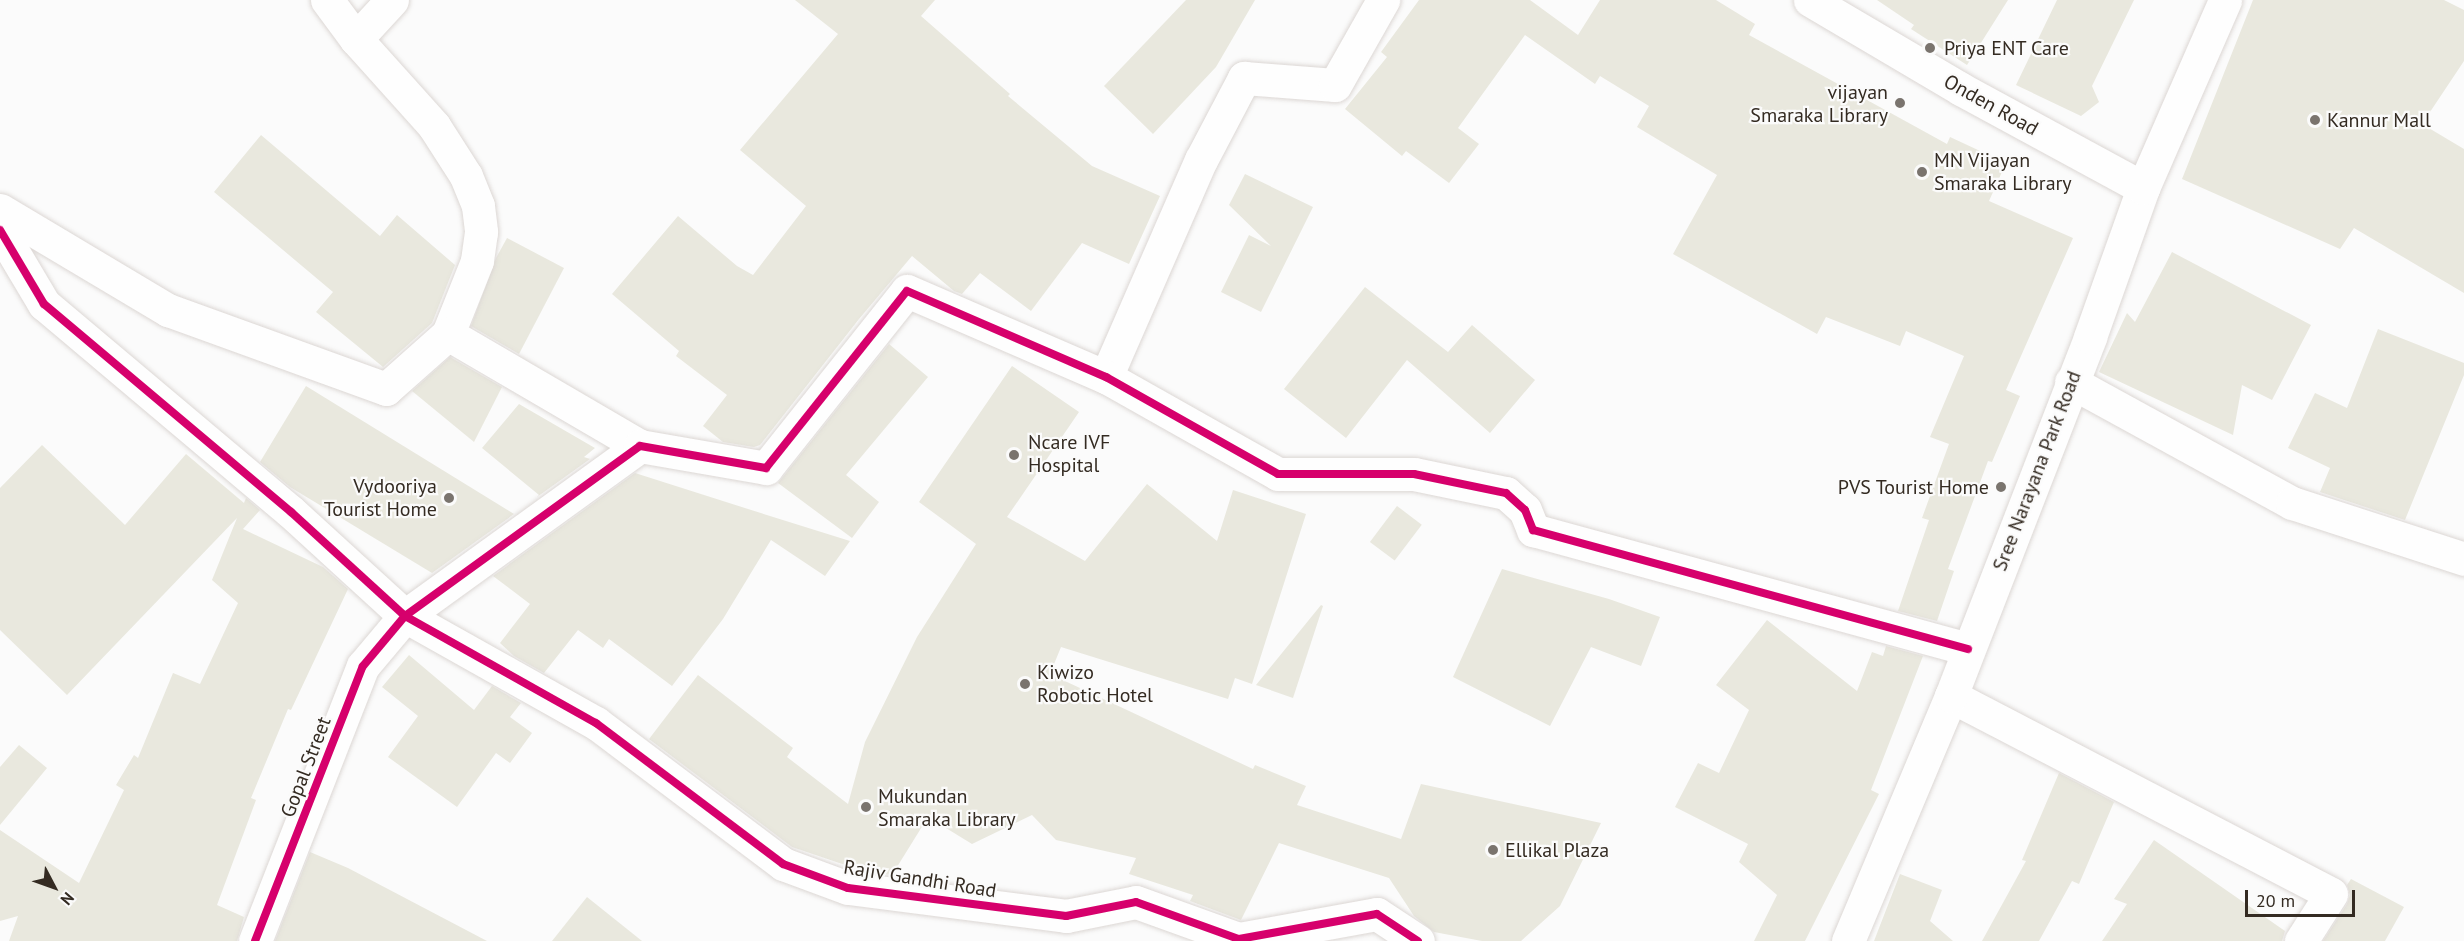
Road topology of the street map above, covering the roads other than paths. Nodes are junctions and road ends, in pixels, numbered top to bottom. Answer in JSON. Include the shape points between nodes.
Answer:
{"nodes":[{"id":1,"x":327,"y":0,"type":"edge"},
{"id":2,"x":392,"y":0,"type":"edge"},
{"id":3,"x":1383,"y":0,"type":"edge"},
{"id":4,"x":1810,"y":0,"type":"edge"},
{"id":5,"x":2225,"y":0,"type":"edge"},
{"id":6,"x":356,"y":39,"type":"junction"},
{"id":7,"x":2143,"y":188,"type":"junction"},
{"id":8,"x":0,"y":210,"type":"edge"},
{"id":9,"x":0,"y":230,"type":"edge"},
{"id":10,"x":448,"y":334,"type":"junction"},
{"id":11,"x":1106,"y":377,"type":"junction"},
{"id":12,"x":2071,"y":382,"type":"junction"},
{"id":13,"x":640,"y":446,"type":"junction"},
{"id":14,"x":2464,"y":559,"type":"edge"},
{"id":15,"x":405,"y":616,"type":"junction"},
{"id":16,"x":1968,"y":649,"type":"junction"},
{"id":17,"x":1951,"y":696,"type":"junction"},
{"id":18,"x":1060,"y":929,"type":"edge"},
{"id":19,"x":255,"y":941,"type":"edge"},
{"id":20,"x":1418,"y":941,"type":"edge"},
{"id":21,"x":1848,"y":941,"type":"edge"},
{"id":22,"x":2301,"y":941,"type":"edge"}],
"edges":[{"from":1,"to":6,"type":"street"},
{"from":2,"to":6,"type":"street"},
{"from":3,"to":11,"type":"street","via":[[1335,85],[1244,78],[1201,160]]},
{"from":4,"to":7,"type":"street","name":"Onden Road","via":[[1961,89]]},
{"from":5,"to":7,"type":"street","name":"Sree Narayana Park Road"},
{"from":6,"to":10,"type":"street","via":[[434,126],[466,176],[478,206],[481,232],[477,261]]},
{"from":7,"to":12,"type":"street","name":"Sree Narayana Park Road"},
{"from":8,"to":10,"type":"street","via":[[168,310],[386,389]]},
{"from":9,"to":15,"type":"street","name":"Rajiv Gandhi Road","via":[[44,304],[291,512]]},
{"from":10,"to":13,"type":"street"},
{"from":11,"to":13,"type":"street","via":[[907,291],[766,468]]},
{"from":11,"to":16,"type":"street","via":[[1278,474],[1414,474],[1506,494],[1525,510],[1533,530]]},
{"from":12,"to":14,"type":"street","via":[[2292,503]]},
{"from":12,"to":16,"type":"street","name":"Sree Narayana Park Road"},
{"from":13,"to":15,"type":"street","name":"Gopal Street"},
{"from":15,"to":18,"type":"street","name":"Rajiv Gandhi Road","via":[[596,723],[783,864],[848,888]]},
{"from":15,"to":19,"type":"street","name":"Gopal Street","via":[[363,666]]},
{"from":16,"to":17,"type":"street","name":"Sree Narayana Park Road"},
{"from":17,"to":21,"type":"street","name":"Sree Narayana Park Road"},
{"from":17,"to":22,"type":"street","via":[[2331,894]]},
{"from":18,"to":20,"type":"street","name":"Rajiv Gandhi Road","via":[[1136,902],[1239,939],[1377,914]]}]}
